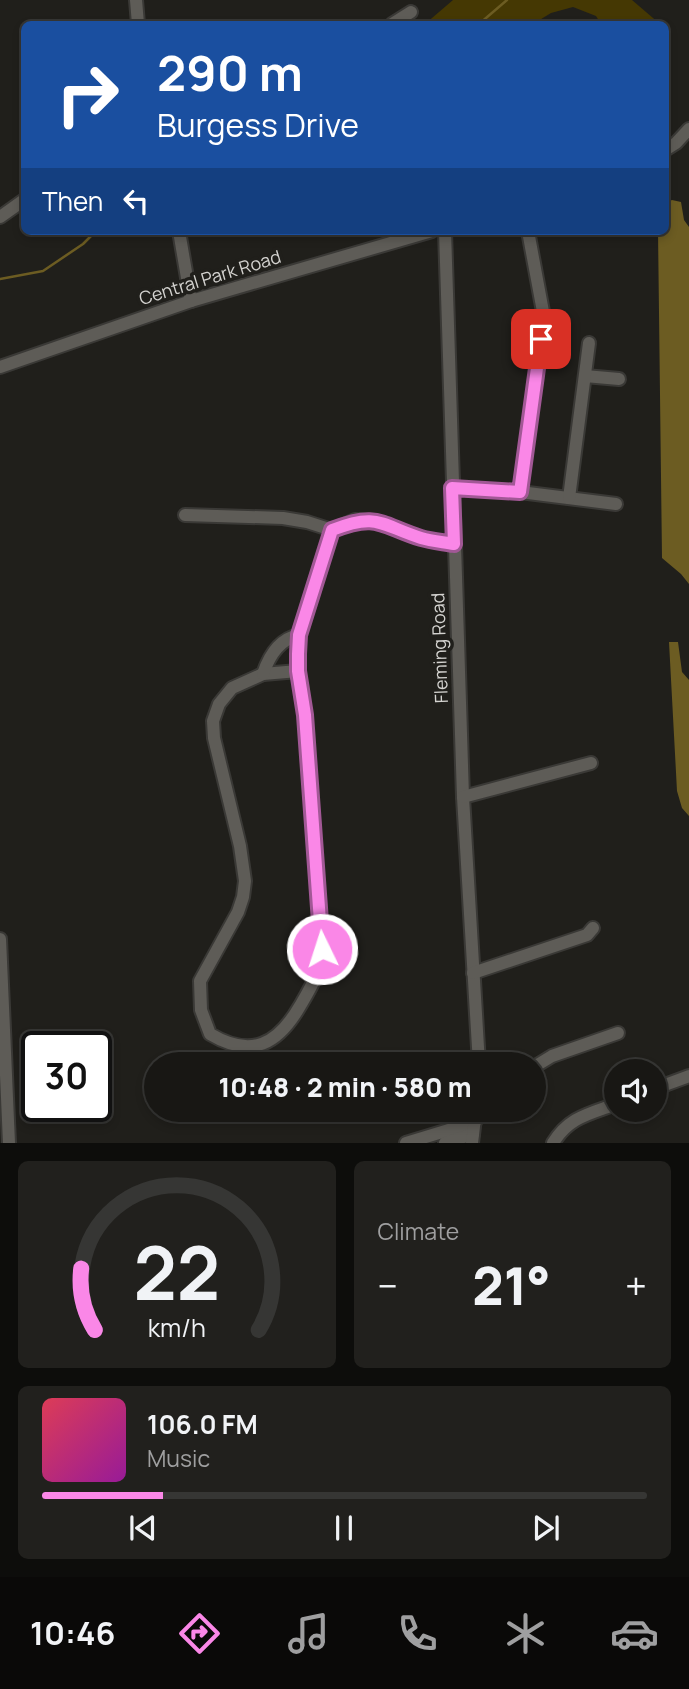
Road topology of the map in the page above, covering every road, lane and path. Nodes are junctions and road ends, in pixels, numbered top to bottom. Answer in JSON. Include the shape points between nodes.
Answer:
{"nodes":[{"id":1,"x":136,"y":0,"type":"edge"},
{"id":2,"x":411,"y":12,"type":"dead end"},
{"id":3,"x":138,"y":21,"type":"edge"},
{"id":4,"x":398,"y":21,"type":"edge"},
{"id":5,"x":689,"y":129,"type":"edge"},
{"id":6,"x":669,"y":147,"type":"edge"},
{"id":7,"x":21,"y":202,"type":"edge"},
{"id":8,"x":0,"y":217,"type":"edge"},
{"id":9,"x":181,"y":235,"type":"edge"},
{"id":10,"x":418,"y":235,"type":"edge"},
{"id":11,"x":445,"y":235,"type":"edge"},
{"id":12,"x":529,"y":235,"type":"edge"},
{"id":13,"x":191,"y":301,"type":"junction"},
{"id":14,"x":589,"y":343,"type":"dead end"},
{"id":15,"x":0,"y":367,"type":"edge"},
{"id":16,"x":585,"y":376,"type":"junction"},
{"id":17,"x":619,"y":379,"type":"dead end"},
{"id":18,"x":452,"y":488,"type":"junction"},
{"id":19,"x":520,"y":492,"type":"junction"},
{"id":20,"x":569,"y":498,"type":"junction"},
{"id":21,"x":616,"y":504,"type":"dead end"},
{"id":22,"x":185,"y":515,"type":"dead end"},
{"id":23,"x":332,"y":530,"type":"junction"},
{"id":24,"x":454,"y":544,"type":"junction"},
{"id":25,"x":299,"y":635,"type":"junction"},
{"id":26,"x":298,"y":671,"type":"junction"},
{"id":27,"x":263,"y":674,"type":"junction"},
{"id":28,"x":591,"y":763,"type":"dead end"},
{"id":29,"x":463,"y":797,"type":"junction"},
{"id":30,"x":593,"y":928,"type":"dead end"},
{"id":31,"x":0,"y":939,"type":"edge"},
{"id":32,"x":473,"y":973,"type":"junction"},
{"id":33,"x":618,"y":1033,"type":"dead end"},
{"id":34,"x":478,"y":1052,"type":"edge"},
{"id":35,"x":546,"y":1060,"type":"edge"},
{"id":36,"x":689,"y":1076,"type":"edge"},
{"id":37,"x":667,"y":1084,"type":"edge"},
{"id":38,"x":604,"y":1109,"type":"edge"},
{"id":39,"x":474,"y":1127,"type":"edge"},
{"id":40,"x":411,"y":1142,"type":"edge"},
{"id":41,"x":9,"y":1143,"type":"edge"},
{"id":42,"x":445,"y":1143,"type":"edge"},
{"id":43,"x":553,"y":1143,"type":"edge"}],
"edges":[{"from":1,"to":3,"type":"street"},
{"from":2,"to":4,"type":"street"},
{"from":5,"to":6,"type":"street"},
{"from":7,"to":8,"type":"street"},
{"from":9,"to":13,"type":"street"},
{"from":10,"to":13,"type":"street","name":"Central Park Road"},
{"from":11,"to":18,"type":"street","name":"Fleming Road"},
{"from":12,"to":19,"type":"street","via":[[544,317]]},
{"from":13,"to":15,"type":"street","name":"Central Park Road"},
{"from":14,"to":16,"type":"street"},
{"from":16,"to":17,"type":"street"},
{"from":16,"to":20,"type":"street"},
{"from":18,"to":19,"type":"street"},
{"from":18,"to":24,"type":"street","name":"Fleming Road"},
{"from":19,"to":20,"type":"street"},
{"from":20,"to":21,"type":"street"},
{"from":22,"to":23,"type":"street","via":[[284,518]]},
{"from":23,"to":24,"type":"street","via":[[355,520],[376,521],[421,538]]},
{"from":23,"to":25,"type":"street"},
{"from":24,"to":29,"type":"street","name":"Fleming Road"},
{"from":25,"to":26,"type":"street"},
{"from":25,"to":27,"type":"street","via":[[278,646]]},
{"from":26,"to":27,"type":"street"},
{"from":26,"to":27,"type":"street","via":[[322,949],[318,975],[290,1023],[275,1039],[258,1046],[238,1046],[210,1034],[201,1010],[200,981],[238,912],[245,881],[213,721],[232,688]]},
{"from":28,"to":29,"type":"street"},
{"from":29,"to":32,"type":"street","name":"Fleming Road"},
{"from":30,"to":32,"type":"street","via":[[587,935]]},
{"from":31,"to":41,"type":"street"},
{"from":32,"to":34,"type":"street","name":"Fleming Road"},
{"from":33,"to":35,"type":"street"},
{"from":36,"to":37,"type":"street"},
{"from":38,"to":43,"type":"street","via":[[572,1121]]},
{"from":39,"to":40,"type":"street"},
{"from":39,"to":42,"type":"street"}]}
